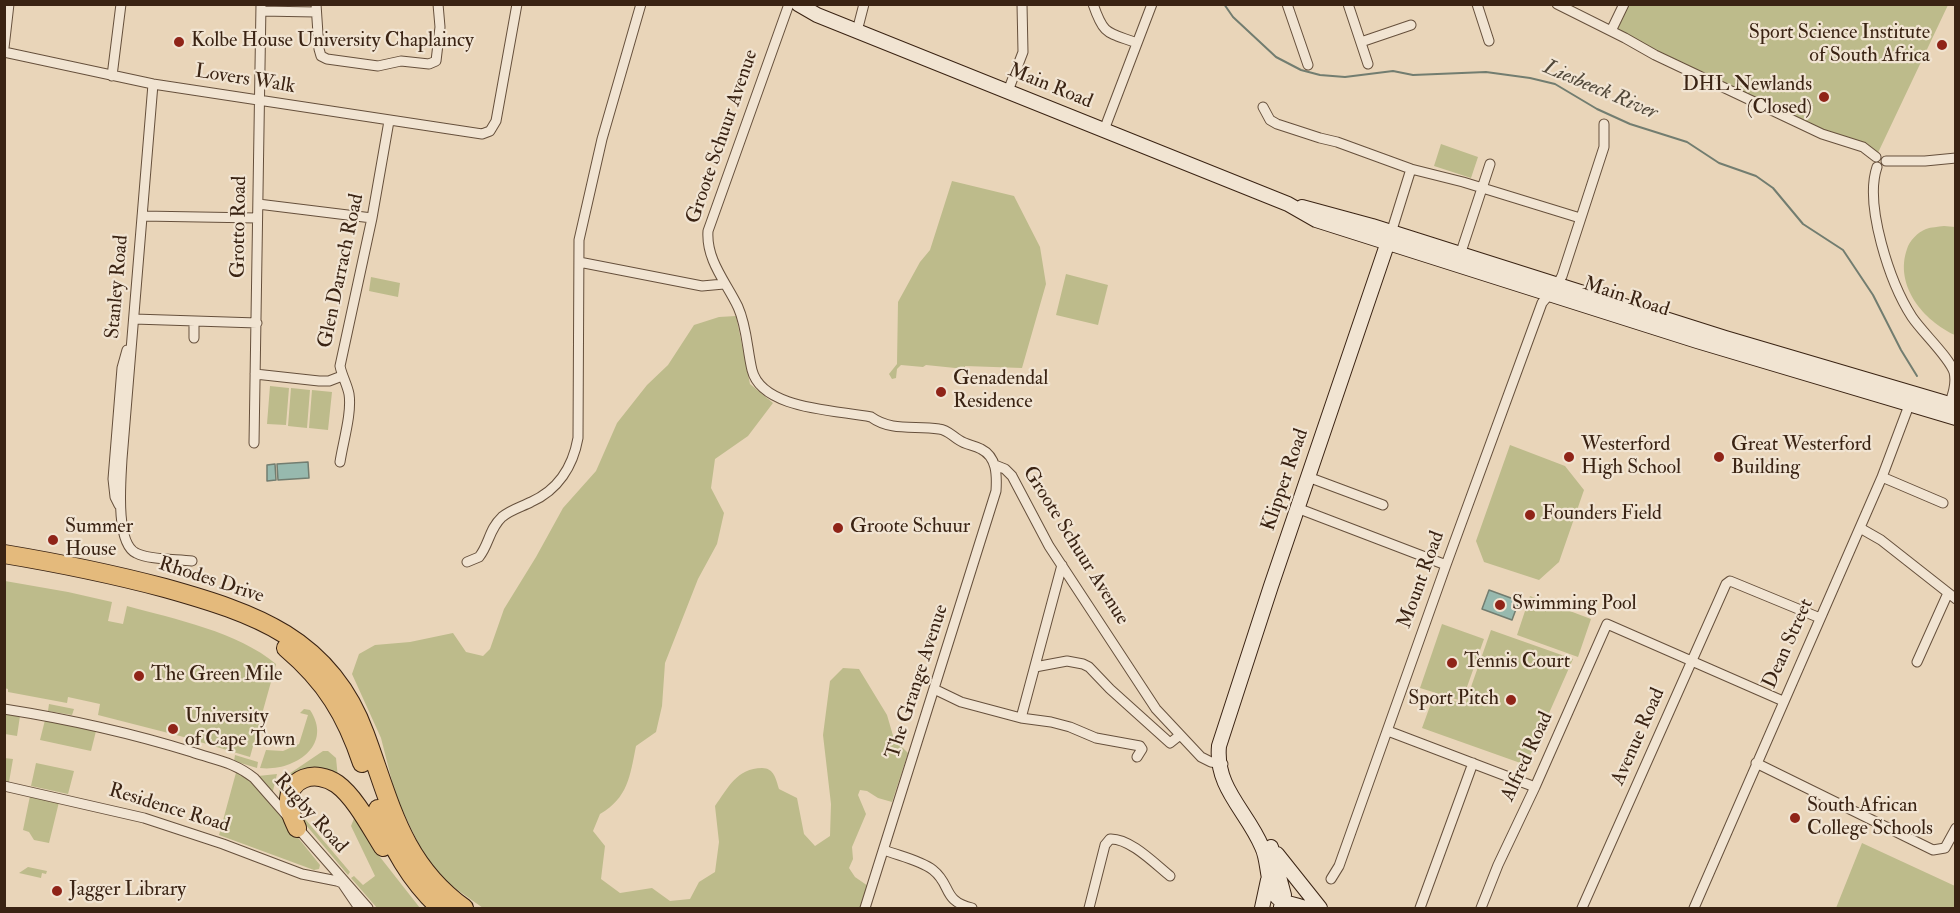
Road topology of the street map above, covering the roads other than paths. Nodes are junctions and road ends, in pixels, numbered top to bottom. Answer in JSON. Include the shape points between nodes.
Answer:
{"nodes":[{"id":1,"x":9,"y":4,"type":"edge"},
{"id":2,"x":121,"y":4,"type":"edge"},
{"id":3,"x":438,"y":4,"type":"edge"},
{"id":4,"x":517,"y":4,"type":"edge"},
{"id":5,"x":641,"y":4,"type":"edge"},
{"id":6,"x":789,"y":4,"type":"edge"},
{"id":7,"x":798,"y":4,"type":"edge"},
{"id":8,"x":864,"y":4,"type":"edge"},
{"id":9,"x":1022,"y":4,"type":"edge"},
{"id":10,"x":1093,"y":4,"type":"edge"},
{"id":11,"x":1152,"y":4,"type":"edge"},
{"id":12,"x":1287,"y":4,"type":"edge"},
{"id":13,"x":1348,"y":4,"type":"edge"},
{"id":14,"x":1477,"y":4,"type":"edge"},
{"id":15,"x":1557,"y":4,"type":"edge"},
{"id":16,"x":1624,"y":4,"type":"edge"},
{"id":17,"x":261,"y":8,"type":"edge"},
{"id":18,"x":316,"y":8,"type":"edge"},
{"id":19,"x":1411,"y":25,"type":"dead end"},
{"id":20,"x":857,"y":31,"type":"junction"},
{"id":21,"x":1611,"y":31,"type":"junction"},
{"id":22,"x":1489,"y":41,"type":"dead end"},
{"id":23,"x":1361,"y":42,"type":"junction"},
{"id":24,"x":1137,"y":43,"type":"junction"},
{"id":25,"x":4,"y":50,"type":"edge"},
{"id":26,"x":1368,"y":64,"type":"dead end"},
{"id":27,"x":1308,"y":65,"type":"dead end"},
{"id":28,"x":112,"y":76,"type":"junction"},
{"id":29,"x":153,"y":84,"type":"junction"},
{"id":30,"x":1008,"y":91,"type":"junction"},
{"id":31,"x":260,"y":100,"type":"junction"},
{"id":32,"x":1263,"y":107,"type":"dead end"},
{"id":33,"x":389,"y":121,"type":"junction"},
{"id":34,"x":1604,"y":124,"type":"dead end"},
{"id":35,"x":1104,"y":130,"type":"junction"},
{"id":36,"x":1956,"y":158,"type":"edge"},
{"id":37,"x":1880,"y":162,"type":"junction"},
{"id":38,"x":1490,"y":164,"type":"dead end"},
{"id":39,"x":1411,"y":169,"type":"junction"},
{"id":40,"x":1482,"y":188,"type":"junction"},
{"id":41,"x":258,"y":204,"type":"junction"},
{"id":42,"x":142,"y":216,"type":"junction"},
{"id":43,"x":257,"y":218,"type":"junction"},
{"id":44,"x":372,"y":218,"type":"junction"},
{"id":45,"x":1580,"y":218,"type":"junction"},
{"id":46,"x":1390,"y":238,"type":"junction"},
{"id":47,"x":1460,"y":255,"type":"junction"},
{"id":48,"x":579,"y":262,"type":"junction"},
{"id":49,"x":724,"y":284,"type":"junction"},
{"id":50,"x":1554,"y":290,"type":"junction"},
{"id":51,"x":134,"y":319,"type":"junction"},
{"id":52,"x":194,"y":321,"type":"junction"},
{"id":53,"x":257,"y":323,"type":"junction"},
{"id":54,"x":132,"y":336,"type":"junction"},
{"id":55,"x":194,"y":338,"type":"dead end"},
{"id":56,"x":255,"y":374,"type":"junction"},
{"id":57,"x":342,"y":376,"type":"junction"},
{"id":58,"x":1911,"y":399,"type":"junction"},
{"id":59,"x":1951,"y":411,"type":"edge"},
{"id":60,"x":254,"y":443,"type":"dead end"},
{"id":61,"x":340,"y":462,"type":"dead end"},
{"id":62,"x":995,"y":465,"type":"junction"},
{"id":63,"x":1308,"y":477,"type":"junction"},
{"id":64,"x":1882,"y":477,"type":"junction"},
{"id":65,"x":1944,"y":503,"type":"dead end"},
{"id":66,"x":1383,"y":505,"type":"dead end"},
{"id":67,"x":1297,"y":508,"type":"junction"},
{"id":68,"x":121,"y":510,"type":"junction"},
{"id":69,"x":1860,"y":528,"type":"junction"},
{"id":70,"x":4,"y":554,"type":"edge"},
{"id":71,"x":192,"y":561,"type":"dead end"},
{"id":72,"x":467,"y":562,"type":"dead end"},
{"id":73,"x":1062,"y":565,"type":"junction"},
{"id":74,"x":1446,"y":565,"type":"junction"},
{"id":75,"x":4,"y":566,"type":"edge"},
{"id":76,"x":1952,"y":596,"type":"edge"},
{"id":77,"x":1820,"y":618,"type":"junction"},
{"id":78,"x":1692,"y":660,"type":"junction"},
{"id":79,"x":1917,"y":662,"type":"dead end"},
{"id":80,"x":1035,"y":667,"type":"junction"},
{"id":81,"x":934,"y":689,"type":"junction"},
{"id":82,"x":1783,"y":701,"type":"junction"},
{"id":83,"x":4,"y":709,"type":"edge"},
{"id":84,"x":1021,"y":718,"type":"junction"},
{"id":85,"x":1388,"y":731,"type":"junction"},
{"id":86,"x":1180,"y":735,"type":"junction"},
{"id":87,"x":1137,"y":757,"type":"dead end"},
{"id":88,"x":1473,"y":763,"type":"junction"},
{"id":89,"x":1756,"y":763,"type":"junction"},
{"id":90,"x":1222,"y":764,"type":"junction"},
{"id":91,"x":4,"y":786,"type":"edge"},
{"id":92,"x":1535,"y":787,"type":"junction"},
{"id":93,"x":297,"y":828,"type":"junction"},
{"id":94,"x":1956,"y":828,"type":"edge"},
{"id":95,"x":1269,"y":843,"type":"junction"},
{"id":96,"x":884,"y":850,"type":"junction"},
{"id":97,"x":323,"y":855,"type":"junction"},
{"id":98,"x":1269,"y":875,"type":"junction"},
{"id":99,"x":1170,"y":876,"type":"dead end"},
{"id":100,"x":319,"y":879,"type":"junction"},
{"id":101,"x":1331,"y":879,"type":"dead end"},
{"id":102,"x":1279,"y":902,"type":"edge"},
{"id":103,"x":359,"y":909,"type":"edge"},
{"id":104,"x":368,"y":909,"type":"edge"},
{"id":105,"x":429,"y":909,"type":"edge"},
{"id":106,"x":440,"y":909,"type":"edge"},
{"id":107,"x":464,"y":909,"type":"edge"},
{"id":108,"x":865,"y":909,"type":"edge"},
{"id":109,"x":972,"y":909,"type":"edge"},
{"id":110,"x":1089,"y":909,"type":"edge"},
{"id":111,"x":1262,"y":909,"type":"edge"},
{"id":112,"x":1305,"y":909,"type":"edge"},
{"id":113,"x":1319,"y":909,"type":"edge"},
{"id":114,"x":1420,"y":909,"type":"edge"},
{"id":115,"x":1481,"y":909,"type":"edge"},
{"id":116,"x":1582,"y":909,"type":"edge"},
{"id":117,"x":1694,"y":909,"type":"edge"}],
"edges":[{"from":1,"to":25,"type":"street"},
{"from":2,"to":28,"type":"street"},
{"from":3,"to":18,"type":"street","via":[[440,27],[434,63],[401,61],[373,66],[323,57]]},
{"from":4,"to":33,"type":"street","name":"Lovers Walk","via":[[496,121],[490,131],[482,134]]},
{"from":5,"to":48,"type":"street","via":[[595,164],[580,230]]},
{"from":6,"to":49,"type":"street","name":"Groote Schuur Avenue","via":[[709,223],[708,244]]},
{"from":7,"to":20,"type":"main road","name":"Main Road"},
{"from":8,"to":20,"type":"street"},
{"from":9,"to":30,"type":"street","via":[[1023,52]]},
{"from":10,"to":24,"type":"street","via":[[1104,30]]},
{"from":11,"to":24,"type":"street"},
{"from":12,"to":27,"type":"street"},
{"from":13,"to":23,"type":"street"},
{"from":14,"to":22,"type":"street"},
{"from":15,"to":21,"type":"street"},
{"from":16,"to":21,"type":"street"},
{"from":17,"to":18,"type":"street","name":"Grotto Road"},
{"from":17,"to":31,"type":"street","name":"Grotto Road"},
{"from":19,"to":23,"type":"street"},
{"from":20,"to":30,"type":"main road","name":"Main Road"},
{"from":21,"to":37,"type":"street","via":[[1812,129],[1863,147]]},
{"from":23,"to":26,"type":"street"},
{"from":24,"to":35,"type":"street"},
{"from":25,"to":28,"type":"street","name":"Lovers Walk"},
{"from":28,"to":29,"type":"street","name":"Lovers Walk"},
{"from":29,"to":31,"type":"street","name":"Lovers Walk"},
{"from":29,"to":42,"type":"street","name":"Stanley Road"},
{"from":30,"to":35,"type":"main road","name":"Main Road"},
{"from":31,"to":33,"type":"street","name":"Lovers Walk"},
{"from":31,"to":41,"type":"street","name":"Grotto Road"},
{"from":32,"to":39,"type":"street","via":[[1277,124]]},
{"from":33,"to":44,"type":"street","name":"Glen Darrach Road"},
{"from":34,"to":45,"type":"street","name":"Mount Road","via":[[1604,147]]},
{"from":35,"to":46,"type":"main road","name":"Main Road","via":[[1288,204],[1320,211]]},
{"from":36,"to":37,"type":"street"},
{"from":37,"to":59,"type":"street","via":[[1873,178],[1873,194],[1886,258],[1912,316],[1954,373]]},
{"from":38,"to":40,"type":"street"},
{"from":39,"to":40,"type":"street"},
{"from":39,"to":46,"type":"street"},
{"from":40,"to":45,"type":"street"},
{"from":40,"to":47,"type":"street"},
{"from":41,"to":43,"type":"street","name":"Grotto Road"},
{"from":41,"to":44,"type":"street"},
{"from":42,"to":43,"type":"street"},
{"from":42,"to":51,"type":"street","name":"Stanley Road"},
{"from":43,"to":53,"type":"street","name":"Grotto Road"},
{"from":44,"to":57,"type":"street","name":"Glen Darrach Road","via":[[340,366]]},
{"from":45,"to":50,"type":"street","name":"Mount Road"},
{"from":46,"to":47,"type":"main road","name":"Main Road"},
{"from":46,"to":50,"type":"main road","name":"Main Road"},
{"from":46,"to":63,"type":"main road","name":"Klipper Road"},
{"from":47,"to":50,"type":"main road","name":"Main Road"},
{"from":48,"to":49,"type":"street","via":[[702,286]]},
{"from":48,"to":72,"type":"street","via":[[578,438],[572,462],[540,498],[503,516],[479,557]]},
{"from":49,"to":62,"type":"street","name":"Groote Schuur Avenue","via":[[742,318],[754,376],[765,390],[790,402],[871,417],[893,427],[940,429],[983,450]]},
{"from":50,"to":58,"type":"main road","name":"Main Road","via":[[1697,341]]},
{"from":50,"to":74,"type":"street","name":"Mount Road","via":[[1542,303]]},
{"from":51,"to":52,"type":"street"},
{"from":51,"to":54,"type":"street","name":"Stanley Road"},
{"from":52,"to":53,"type":"street"},
{"from":52,"to":55,"type":"street"},
{"from":53,"to":56,"type":"street","name":"Grotto Road"},
{"from":54,"to":68,"type":"street","name":"Stanley Road"},
{"from":54,"to":68,"type":"street","via":[[122,368],[113,479]]},
{"from":56,"to":57,"type":"street","via":[[319,381]]},
{"from":56,"to":60,"type":"street","name":"Grotto Road"},
{"from":57,"to":61,"type":"street","name":"Glen Darrach Road","via":[[350,402]]},
{"from":58,"to":59,"type":"main road","name":"Main Road"},
{"from":58,"to":64,"type":"street","name":"Dean Street"},
{"from":62,"to":73,"type":"street","name":"Groote Schuur Avenue","via":[[1012,476]]},
{"from":62,"to":81,"type":"street","name":"The Grange Avenue","via":[[996,491]]},
{"from":63,"to":66,"type":"street"},
{"from":63,"to":67,"type":"main road","name":"Klipper Road"},
{"from":64,"to":65,"type":"street"},
{"from":64,"to":69,"type":"street","name":"Dean Street"},
{"from":67,"to":74,"type":"street"},
{"from":67,"to":90,"type":"main road","name":"Klipper Road","via":[[1222,730]]},
{"from":68,"to":71,"type":"street","via":[[126,541],[133,552]]},
{"from":69,"to":76,"type":"street"},
{"from":69,"to":77,"type":"street","name":"Dean Street"},
{"from":70,"to":107,"type":"highway","name":"Rhodes Drive","via":[[105,573],[194,596],[261,620],[293,639],[317,660],[345,694],[364,731],[405,842],[428,876]]},
{"from":73,"to":80,"type":"street"},
{"from":73,"to":86,"type":"street","name":"Groote Schuur Avenue","via":[[1156,709]]},
{"from":74,"to":85,"type":"street","name":"Mount Road"},
{"from":75,"to":106,"type":"highway","name":"Rhodes Drive","via":[[130,591],[222,617],[283,645],[315,675],[337,705],[356,745],[391,844],[413,880]]},
{"from":76,"to":79,"type":"street"},
{"from":77,"to":78,"type":"street","name":"Avenue Road","via":[[1730,581]]},
{"from":77,"to":82,"type":"street","name":"Dean Street"},
{"from":78,"to":82,"type":"street"},
{"from":78,"to":92,"type":"street","name":"Alfred Road","via":[[1610,623],[1605,627]]},
{"from":78,"to":116,"type":"street","name":"Avenue Road"},
{"from":80,"to":84,"type":"street"},
{"from":80,"to":86,"type":"street","via":[[1067,661],[1083,664],[1170,743]]},
{"from":81,"to":84,"type":"street","via":[[961,702]]},
{"from":81,"to":96,"type":"street","name":"The Grange Avenue"},
{"from":82,"to":89,"type":"street","name":"Dean Street"},
{"from":83,"to":93,"type":"street","name":"Rugby Road","via":[[109,729],[236,765],[254,778]]},
{"from":84,"to":87,"type":"street","via":[[1140,746]]},
{"from":85,"to":88,"type":"street"},
{"from":85,"to":101,"type":"street","name":"Mount Road"},
{"from":86,"to":90,"type":"street","name":"Groote Schuur Avenue","via":[[1202,757]]},
{"from":88,"to":92,"type":"street"},
{"from":88,"to":114,"type":"street"},
{"from":89,"to":94,"type":"street","via":[[1933,850],[1943,850]]},
{"from":89,"to":117,"type":"street","name":"Dean Street"},
{"from":90,"to":95,"type":"main road","name":"Klipper Road"},
{"from":90,"to":98,"type":"main road","name":"Klipper Road","via":[[1226,788],[1262,845]]},
{"from":91,"to":100,"type":"street","name":"Residence Road","via":[[144,818]]},
{"from":92,"to":115,"type":"street","name":"Alfred Road"},
{"from":93,"to":97,"type":"street","name":"Rugby Road"},
{"from":93,"to":105,"type":"highway","via":[[289,806],[295,784],[314,776],[336,783]]},
{"from":95,"to":102,"type":"main road","name":"Klipper Road","via":[[1275,858]]},
{"from":95,"to":113,"type":"main road"},
{"from":96,"to":108,"type":"street","name":"The Grange Avenue"},
{"from":96,"to":109,"type":"street","via":[[934,871],[954,902]]},
{"from":97,"to":100,"type":"street","via":[[327,870]]},
{"from":97,"to":104,"type":"street","name":"Rugby Road"},
{"from":98,"to":102,"type":"main road","name":"Klipper Road"},
{"from":98,"to":111,"type":"main road"},
{"from":99,"to":110,"type":"street","via":[[1127,843],[1110,838]]},
{"from":100,"to":103,"type":"street","name":"Rugby Road","via":[[340,882]]},
{"from":102,"to":112,"type":"main road"},
{"from":102,"to":113,"type":"main road","via":[[1303,900]]}]}
